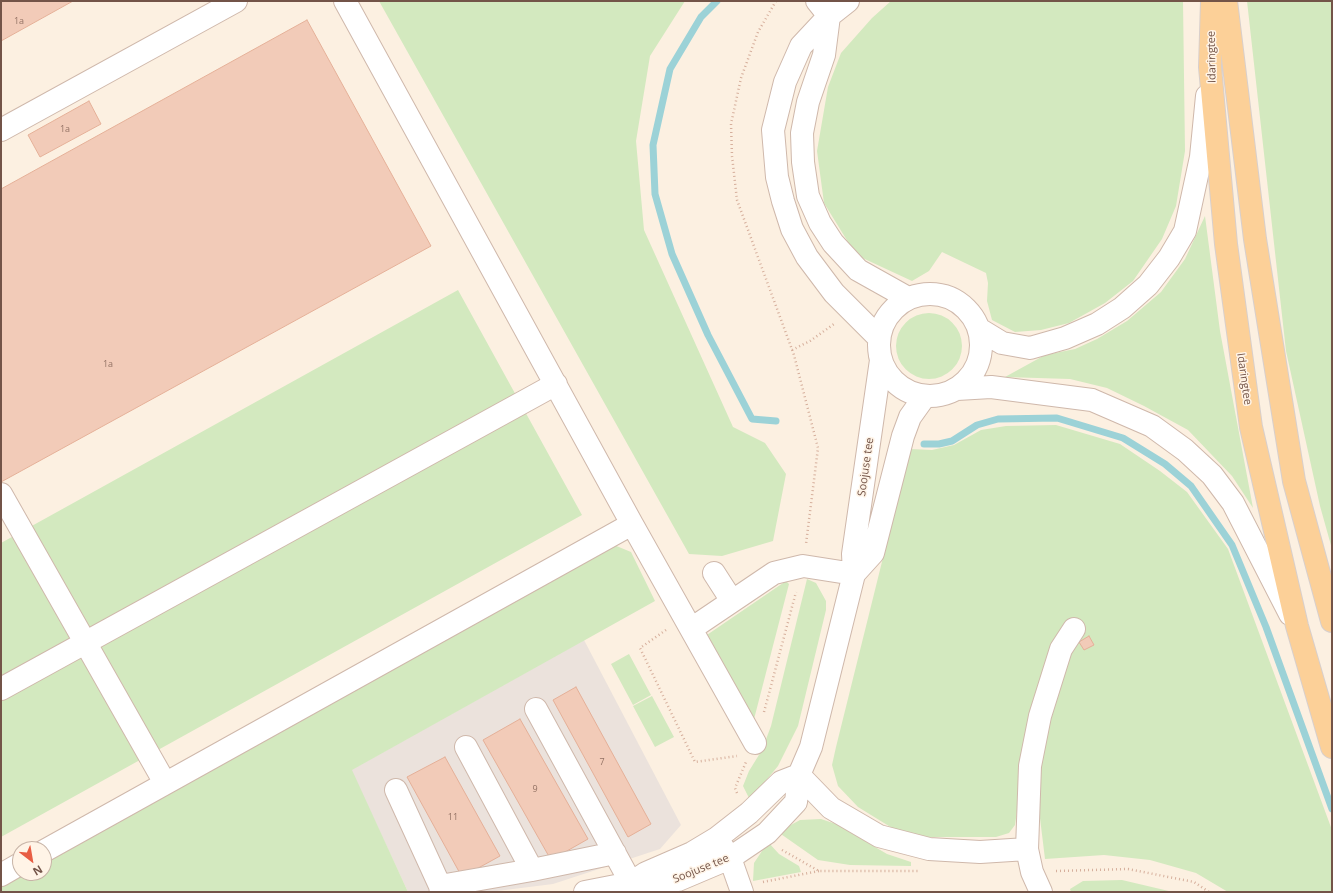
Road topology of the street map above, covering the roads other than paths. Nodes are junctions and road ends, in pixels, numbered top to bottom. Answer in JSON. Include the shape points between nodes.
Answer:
{"nodes":[{"id":1,"x":236,"y":1,"type":"edge"},
{"id":2,"x":345,"y":1,"type":"edge"},
{"id":3,"x":848,"y":1,"type":"edge"},
{"id":4,"x":1212,"y":1,"type":"edge"},
{"id":5,"x":1226,"y":1,"type":"edge"},
{"id":6,"x":823,"y":9,"type":"edge"},
{"id":7,"x":1210,"y":67,"type":"junction"},
{"id":8,"x":1,"y":130,"type":"edge"},
{"id":9,"x":908,"y":298,"type":"junction"},
{"id":10,"x":979,"y":329,"type":"junction"},
{"id":11,"x":879,"y":338,"type":"junction"},
{"id":12,"x":881,"y":360,"type":"junction"},
{"id":13,"x":556,"y":384,"type":"junction"},
{"id":14,"x":957,"y":389,"type":"junction"},
{"id":15,"x":925,"y":396,"type":"junction"},
{"id":16,"x":1,"y":494,"type":"edge"},
{"id":17,"x":632,"y":524,"type":"junction"},
{"id":18,"x":714,"y":573,"type":"dead end"},
{"id":19,"x":854,"y":574,"type":"junction"},
{"id":20,"x":732,"y":601,"type":"junction"},
{"id":21,"x":1332,"y":621,"type":"edge"},
{"id":22,"x":688,"y":624,"type":"junction"},
{"id":23,"x":1297,"y":626,"type":"junction"},
{"id":24,"x":1074,"y":629,"type":"dead end"},
{"id":25,"x":86,"y":642,"type":"junction"},
{"id":26,"x":1,"y":689,"type":"edge"},
{"id":27,"x":536,"y":709,"type":"dead end"},
{"id":28,"x":466,"y":747,"type":"dead end"},
{"id":29,"x":1332,"y":748,"type":"edge"},
{"id":30,"x":752,"y":749,"type":"road end"},
{"id":31,"x":799,"y":775,"type":"junction"},
{"id":32,"x":165,"y":783,"type":"junction"},
{"id":33,"x":396,"y":790,"type":"dead end"},
{"id":34,"x":717,"y":838,"type":"junction"},
{"id":35,"x":52,"y":847,"type":"edge"},
{"id":36,"x":1027,"y":849,"type":"junction"},
{"id":37,"x":615,"y":853,"type":"junction"},
{"id":38,"x":730,"y":858,"type":"junction"},
{"id":39,"x":12,"y":869,"type":"edge"},
{"id":40,"x":532,"y":870,"type":"junction"},
{"id":41,"x":1,"y":875,"type":"edge"},
{"id":42,"x":631,"y":883,"type":"junction"},
{"id":43,"x":441,"y":889,"type":"edge"},
{"id":44,"x":585,"y":892,"type":"edge"},
{"id":45,"x":742,"y":892,"type":"edge"},
{"id":46,"x":1041,"y":892,"type":"edge"}],
"edges":[{"from":1,"to":8,"type":"street"},
{"from":2,"to":13,"type":"street"},
{"from":3,"to":6,"type":"street"},
{"from":4,"to":7,"type":"main road","name":"Idaringtee"},
{"from":5,"to":21,"type":"main road","name":"Idaringtee","via":[[1255,239],[1294,481]]},
{"from":6,"to":9,"type":"street","via":[[824,54],[808,102],[802,133],[808,196],[833,244],[858,270]]},
{"from":6,"to":11,"type":"street","via":[[801,46],[785,82],[773,130],[777,177],[792,229],[807,257],[834,293]]},
{"from":7,"to":10,"type":"street","via":[[1201,157],[1185,231],[1169,258],[1148,285],[1122,308],[1097,324],[1065,338],[1030,348],[1002,343]]},
{"from":7,"to":23,"type":"main road","name":"Idaringtee","via":[[1226,244],[1250,427]]},
{"from":9,"to":10,"type":"street","via":[[925,294],[942,295],[958,302],[971,314]]},
{"from":9,"to":11,"type":"street","via":[[894,308],[884,322]]},
{"from":10,"to":14,"type":"street","via":[[982,346],[978,363],[969,378]]},
{"from":11,"to":12,"type":"street"},
{"from":12,"to":15,"type":"street","via":[[895,383],[909,392]]},
{"from":12,"to":19,"type":"street","name":"Soojuse tee","via":[[853,554]]},
{"from":13,"to":17,"type":"street"},
{"from":13,"to":25,"type":"street"},
{"from":14,"to":15,"type":"street","via":[[941,395]]},
{"from":14,"to":23,"type":"street","via":[[991,388],[1092,400],[1152,426],[1185,450],[1212,475],[1233,503]]},
{"from":15,"to":19,"type":"street","name":"Soojuse tee","via":[[910,417],[902,436],[873,553]]},
{"from":16,"to":25,"type":"street"},
{"from":17,"to":22,"type":"street"},
{"from":17,"to":32,"type":"street"},
{"from":18,"to":20,"type":"street"},
{"from":19,"to":20,"type":"street","via":[[803,566],[774,573]]},
{"from":19,"to":31,"type":"street","name":"Soojuse tee","via":[[811,747]]},
{"from":20,"to":22,"type":"street"},
{"from":22,"to":30,"type":"street"},
{"from":23,"to":29,"type":"main road","name":"Idaringtee"},
{"from":24,"to":36,"type":"street","via":[[1061,649],[1040,716],[1030,766]]},
{"from":25,"to":26,"type":"street"},
{"from":25,"to":32,"type":"street"},
{"from":27,"to":37,"type":"street"},
{"from":28,"to":40,"type":"street"},
{"from":31,"to":34,"type":"street","name":"Soojuse tee","via":[[781,782]]},
{"from":31,"to":36,"type":"street","via":[[831,808],[879,836],[929,849],[980,852]]},
{"from":31,"to":38,"type":"street","name":"Soojuse tee","via":[[796,802],[767,833]]},
{"from":32,"to":35,"type":"street"},
{"from":33,"to":43,"type":"street"},
{"from":34,"to":38,"type":"street"},
{"from":34,"to":42,"type":"street","name":"Soojuse tee"},
{"from":36,"to":46,"type":"street","via":[[1032,872]]},
{"from":37,"to":40,"type":"street"},
{"from":37,"to":42,"type":"street"},
{"from":38,"to":42,"type":"street","name":"Soojuse tee","via":[[678,880],[647,886]]},
{"from":38,"to":45,"type":"street"},
{"from":39,"to":41,"type":"street"},
{"from":40,"to":43,"type":"street"},
{"from":42,"to":44,"type":"street","name":"Soojuse tee"}]}
